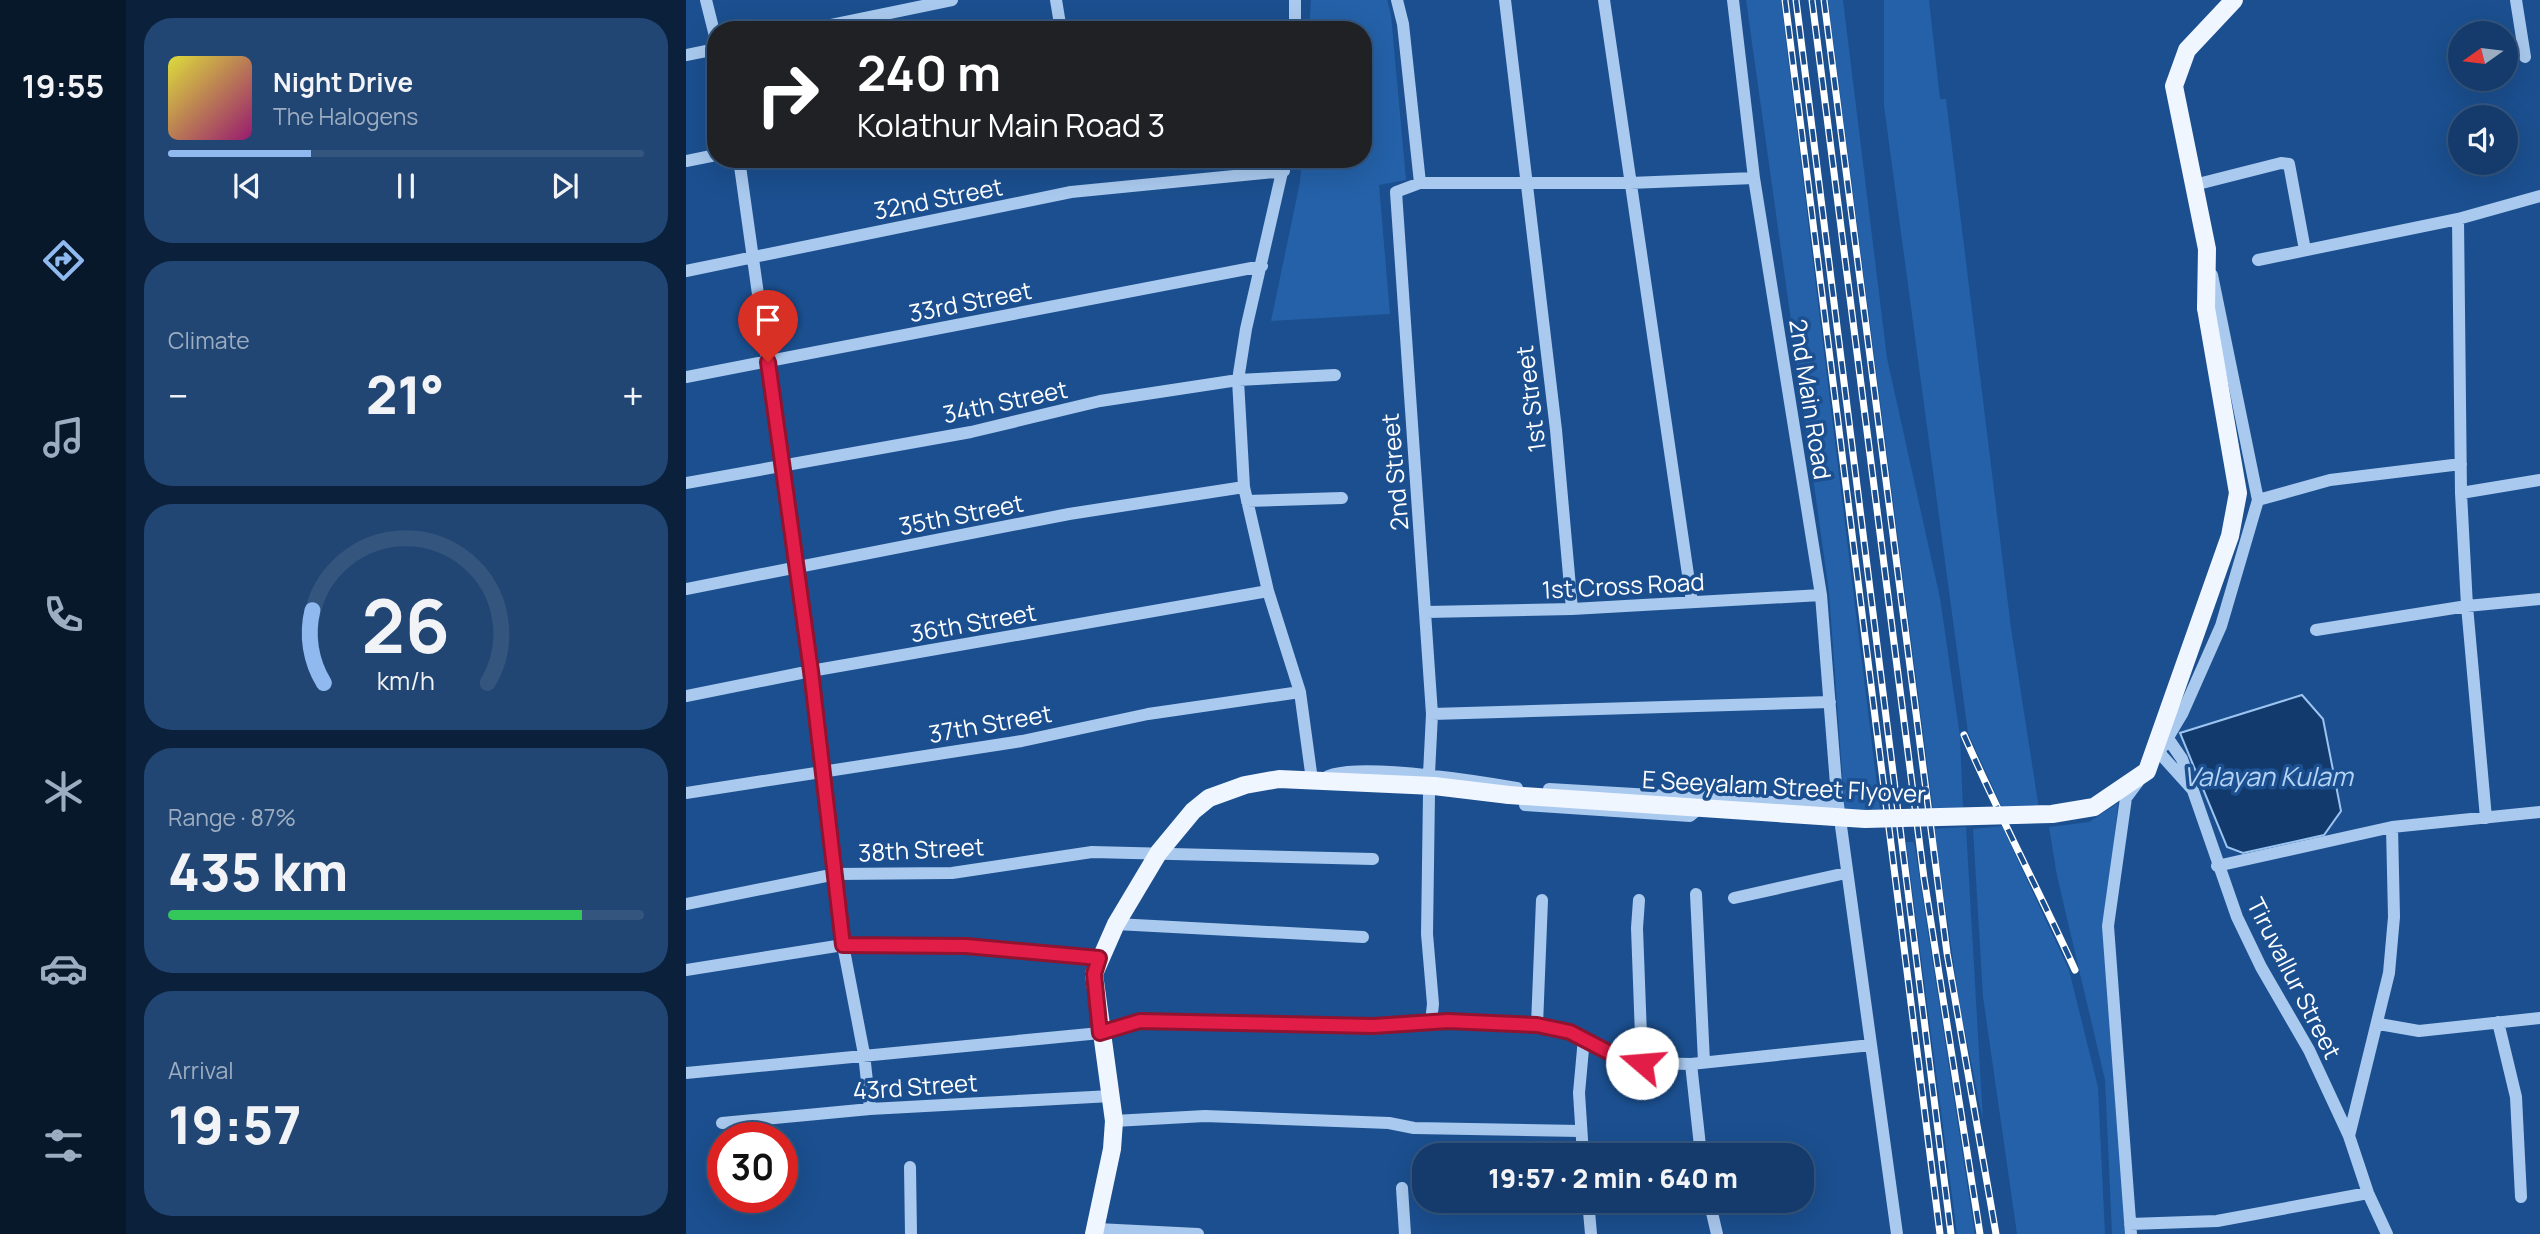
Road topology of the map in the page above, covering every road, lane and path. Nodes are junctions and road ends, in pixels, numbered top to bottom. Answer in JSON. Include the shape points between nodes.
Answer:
{"nodes":[{"id":1,"x":706,"y":0,"type":"edge"},
{"id":2,"x":952,"y":0,"type":"edge"},
{"id":3,"x":1056,"y":0,"type":"edge"},
{"id":4,"x":1294,"y":0,"type":"edge"},
{"id":5,"x":1397,"y":0,"type":"edge"},
{"id":6,"x":1504,"y":0,"type":"edge"},
{"id":7,"x":1604,"y":0,"type":"edge"},
{"id":8,"x":1733,"y":0,"type":"edge"},
{"id":9,"x":2234,"y":0,"type":"edge"},
{"id":10,"x":2516,"y":0,"type":"edge"},
{"id":11,"x":711,"y":21,"type":"edge"},
{"id":12,"x":850,"y":21,"type":"edge"},
{"id":13,"x":1060,"y":21,"type":"edge"},
{"id":14,"x":1294,"y":21,"type":"edge"},
{"id":15,"x":707,"y":52,"type":"edge"},
{"id":16,"x":686,"y":55,"type":"edge"},
{"id":17,"x":2525,"y":57,"type":"dead end"},
{"id":18,"x":707,"y":157,"type":"edge"},
{"id":19,"x":686,"y":161,"type":"edge"},
{"id":20,"x":740,"y":168,"type":"edge"},
{"id":21,"x":1260,"y":168,"type":"edge"},
{"id":22,"x":1283,"y":168,"type":"edge"},
{"id":23,"x":1754,"y":178,"type":"junction"},
{"id":24,"x":1420,"y":183,"type":"junction"},
{"id":25,"x":1630,"y":183,"type":"junction"},
{"id":26,"x":1528,"y":184,"type":"junction"},
{"id":27,"x":2194,"y":185,"type":"junction"},
{"id":28,"x":2540,"y":196,"type":"edge"},
{"id":29,"x":2458,"y":219,"type":"junction"},
{"id":30,"x":2207,"y":249,"type":"junction"},
{"id":31,"x":2305,"y":250,"type":"junction"},
{"id":32,"x":755,"y":258,"type":"junction"},
{"id":33,"x":2258,"y":260,"type":"dead end"},
{"id":34,"x":1262,"y":266,"type":"junction"},
{"id":35,"x":686,"y":271,"type":"edge"},
{"id":36,"x":768,"y":362,"type":"junction"},
{"id":37,"x":1335,"y":375,"type":"dead end"},
{"id":38,"x":686,"y":377,"type":"edge"},
{"id":39,"x":1238,"y":380,"type":"junction"},
{"id":40,"x":2462,"y":464,"type":"junction"},
{"id":41,"x":783,"y":465,"type":"junction"},
{"id":42,"x":2540,"y":480,"type":"edge"},
{"id":43,"x":686,"y":483,"type":"edge"},
{"id":44,"x":1244,"y":487,"type":"junction"},
{"id":45,"x":2461,"y":493,"type":"junction"},
{"id":46,"x":1342,"y":498,"type":"dead end"},
{"id":47,"x":2258,"y":500,"type":"junction"},
{"id":48,"x":1247,"y":501,"type":"junction"},
{"id":49,"x":794,"y":568,"type":"junction"},
{"id":50,"x":686,"y":589,"type":"edge"},
{"id":51,"x":1268,"y":591,"type":"junction"},
{"id":52,"x":1821,"y":595,"type":"junction"},
{"id":53,"x":2540,"y":599,"type":"edge"},
{"id":54,"x":1692,"y":602,"type":"junction"},
{"id":55,"x":2467,"y":606,"type":"junction"},
{"id":56,"x":1572,"y":609,"type":"junction"},
{"id":57,"x":1426,"y":612,"type":"junction"},
{"id":58,"x":2316,"y":630,"type":"dead end"},
{"id":59,"x":2203,"y":662,"type":"junction"},
{"id":60,"x":811,"y":671,"type":"junction"},
{"id":61,"x":1300,"y":692,"type":"junction"},
{"id":62,"x":686,"y":696,"type":"edge"},
{"id":63,"x":1830,"y":702,"type":"junction"},
{"id":64,"x":1432,"y":714,"type":"junction"},
{"id":65,"x":2169,"y":740,"type":"junction"},
{"id":66,"x":2158,"y":755,"type":"junction"},
{"id":67,"x":821,"y":770,"type":"junction"},
{"id":68,"x":1429,"y":775,"type":"junction"},
{"id":69,"x":1321,"y":780,"type":"junction"},
{"id":70,"x":2194,"y":792,"type":"junction"},
{"id":71,"x":686,"y":793,"type":"edge"},
{"id":72,"x":1429,"y":794,"type":"junction"},
{"id":73,"x":1703,"y":796,"type":"junction"},
{"id":74,"x":1838,"y":806,"type":"junction"},
{"id":75,"x":2540,"y":812,"type":"edge"},
{"id":76,"x":2486,"y":818,"type":"junction"},
{"id":77,"x":2392,"y":827,"type":"junction"},
{"id":78,"x":1159,"y":852,"type":"junction"},
{"id":79,"x":1373,"y":859,"type":"dead end"},
{"id":80,"x":2217,"y":866,"type":"junction"},
{"id":81,"x":1846,"y":873,"type":"junction"},
{"id":82,"x":836,"y":874,"type":"junction"},
{"id":83,"x":1696,"y":894,"type":"dead end"},
{"id":84,"x":1734,"y":898,"type":"dead end"},
{"id":85,"x":1542,"y":900,"type":"dead end"},
{"id":86,"x":1639,"y":900,"type":"dead end"},
{"id":87,"x":686,"y":904,"type":"edge"},
{"id":88,"x":1116,"y":924,"type":"junction"},
{"id":89,"x":1363,"y":937,"type":"dead end"},
{"id":90,"x":843,"y":945,"type":"junction"},
{"id":91,"x":1099,"y":958,"type":"junction"},
{"id":92,"x":686,"y":970,"type":"edge"},
{"id":93,"x":2540,"y":1018,"type":"edge"},
{"id":94,"x":1431,"y":1022,"type":"junction"},
{"id":95,"x":2498,"y":1023,"type":"junction"},
{"id":96,"x":2379,"y":1024,"type":"junction"},
{"id":97,"x":1537,"y":1025,"type":"junction"},
{"id":98,"x":1100,"y":1033,"type":"junction"},
{"id":99,"x":1584,"y":1038,"type":"junction"},
{"id":100,"x":1871,"y":1045,"type":"junction"},
{"id":101,"x":864,"y":1054,"type":"junction"},
{"id":102,"x":1642,"y":1063,"type":"junction"},
{"id":103,"x":1697,"y":1063,"type":"junction"},
{"id":104,"x":686,"y":1073,"type":"edge"},
{"id":105,"x":1111,"y":1096,"type":"junction"},
{"id":106,"x":870,"y":1108,"type":"junction"},
{"id":107,"x":1114,"y":1121,"type":"junction"},
{"id":108,"x":732,"y":1122,"type":"edge"},
{"id":109,"x":1580,"y":1131,"type":"junction"},
{"id":110,"x":2349,"y":1136,"type":"junction"},
{"id":111,"x":1582,"y":1143,"type":"edge"},
{"id":112,"x":1700,"y":1143,"type":"edge"},
{"id":113,"x":909,"y":1167,"type":"dead end"},
{"id":114,"x":1402,"y":1188,"type":"dead end"},
{"id":115,"x":2368,"y":1193,"type":"junction"},
{"id":116,"x":2521,"y":1196,"type":"dead end"},
{"id":117,"x":1589,"y":1213,"type":"edge"},
{"id":118,"x":1712,"y":1213,"type":"edge"},
{"id":119,"x":2130,"y":1229,"type":"edge"},
{"id":120,"x":1096,"y":1231,"type":"edge"},
{"id":121,"x":911,"y":1234,"type":"edge"},
{"id":122,"x":1198,"y":1234,"type":"edge"},
{"id":123,"x":1405,"y":1234,"type":"edge"},
{"id":124,"x":1591,"y":1234,"type":"edge"},
{"id":125,"x":1717,"y":1234,"type":"edge"},
{"id":126,"x":1897,"y":1234,"type":"edge"},
{"id":127,"x":2387,"y":1234,"type":"edge"}],
"edges":[{"from":1,"to":11,"type":"street"},
{"from":2,"to":12,"type":"street"},
{"from":3,"to":13,"type":"street"},
{"from":4,"to":14,"type":"street"},
{"from":5,"to":24,"type":"street"},
{"from":6,"to":26,"type":"street","name":"1st Street"},
{"from":7,"to":25,"type":"street"},
{"from":8,"to":23,"type":"street","name":"2nd Main Road"},
{"from":9,"to":27,"type":"main road","name":"E Seeyalam Street Flyover","via":[[2187,50],[2174,86]]},
{"from":10,"to":17,"type":"street"},
{"from":15,"to":16,"type":"street"},
{"from":18,"to":19,"type":"street"},
{"from":20,"to":32,"type":"street"},
{"from":21,"to":32,"type":"street","name":"32nd Street","via":[[1071,192]]},
{"from":22,"to":34,"type":"street"},
{"from":23,"to":25,"type":"street"},
{"from":23,"to":52,"type":"street","name":"2nd Main Road"},
{"from":24,"to":26,"type":"street"},
{"from":24,"to":57,"type":"street","name":"2nd Street","via":[[1396,192]]},
{"from":25,"to":26,"type":"street"},
{"from":25,"to":54,"type":"street"},
{"from":26,"to":56,"type":"street","name":"1st Street"},
{"from":27,"to":30,"type":"main road","name":"E Seeyalam Street Flyover"},
{"from":27,"to":31,"type":"street","via":[[2289,164]]},
{"from":28,"to":29,"type":"street"},
{"from":29,"to":31,"type":"street"},
{"from":29,"to":40,"type":"street"},
{"from":30,"to":47,"type":"street"},
{"from":30,"to":69,"type":"main road","name":"E Seeyalam Street Flyover","bridge":true,"via":[[2206,308],[2238,493],[2230,536],[2147,771],[2094,807],[2052,814],[1865,819]]},
{"from":31,"to":33,"type":"street"},
{"from":32,"to":35,"type":"street","name":"32nd Street"},
{"from":32,"to":36,"type":"street"},
{"from":34,"to":36,"type":"street","name":"33rd Street"},
{"from":34,"to":39,"type":"street"},
{"from":36,"to":38,"type":"street","name":"33rd Street"},
{"from":36,"to":41,"type":"street"},
{"from":37,"to":39,"type":"street","name":"34th Street"},
{"from":39,"to":41,"type":"street","name":"34th Street","via":[[1100,401],[971,432]]},
{"from":39,"to":44,"type":"street"},
{"from":40,"to":45,"type":"street"},
{"from":40,"to":47,"type":"street","via":[[2330,480]]},
{"from":41,"to":43,"type":"street","name":"34th Street"},
{"from":41,"to":49,"type":"street"},
{"from":42,"to":45,"type":"street"},
{"from":44,"to":48,"type":"street"},
{"from":44,"to":49,"type":"street","name":"35th Street","via":[[1069,514]]},
{"from":45,"to":55,"type":"street"},
{"from":46,"to":48,"type":"street"},
{"from":47,"to":59,"type":"street","via":[[2221,626]]},
{"from":48,"to":51,"type":"street"},
{"from":49,"to":50,"type":"street","name":"35th Street"},
{"from":49,"to":60,"type":"street"},
{"from":51,"to":60,"type":"street","name":"36th Street"},
{"from":51,"to":61,"type":"street"},
{"from":52,"to":54,"type":"street","name":"1st Cross Road"},
{"from":52,"to":63,"type":"street","name":"2nd Main Road"},
{"from":53,"to":55,"type":"street"},
{"from":54,"to":56,"type":"street","name":"1st Cross Road"},
{"from":55,"to":58,"type":"street"},
{"from":55,"to":76,"type":"street"},
{"from":56,"to":57,"type":"street","name":"1st Cross Road"},
{"from":57,"to":64,"type":"street","name":"2nd Street"},
{"from":59,"to":65,"type":"street"},
{"from":59,"to":66,"type":"street","via":[[2189,662],[2173,671],[2151,733]]},
{"from":60,"to":62,"type":"street","name":"36th Street"},
{"from":60,"to":67,"type":"street"},
{"from":61,"to":67,"type":"street","name":"37th Street","via":[[1147,714],[1022,741]]},
{"from":61,"to":69,"type":"street"},
{"from":63,"to":64,"type":"street"},
{"from":63,"to":74,"type":"street","name":"2nd Main Road"},
{"from":64,"to":68,"type":"street","name":"2nd Street"},
{"from":65,"to":66,"type":"street"},
{"from":65,"to":70,"type":"street","name":"Tiruvallur Street"},
{"from":66,"to":70,"type":"street"},
{"from":66,"to":119,"type":"street","via":[[2126,798],[2108,926]]},
{"from":67,"to":71,"type":"street","name":"37th Street"},
{"from":67,"to":82,"type":"street"},
{"from":68,"to":69,"type":"street","via":[[1336,771]]},
{"from":68,"to":73,"type":"street","via":[[1518,788]]},
{"from":69,"to":72,"type":"street","via":[[1331,789]]},
{"from":69,"to":78,"type":"main road","name":"E Seeyalam Street Flyover","via":[[1268,780],[1209,797]]},
{"from":70,"to":80,"type":"street","name":"Tiruvallur Street"},
{"from":72,"to":73,"type":"street","via":[[1690,816]]},
{"from":72,"to":94,"type":"street"},
{"from":73,"to":74,"type":"street"},
{"from":74,"to":81,"type":"street","name":"2nd Main Road"},
{"from":75,"to":76,"type":"street"},
{"from":76,"to":77,"type":"street"},
{"from":77,"to":80,"type":"street"},
{"from":77,"to":96,"type":"street","via":[[2394,917]]},
{"from":78,"to":79,"type":"street","name":"38th Street"},
{"from":78,"to":82,"type":"street","name":"38th Street","via":[[1092,852],[952,873]]},
{"from":78,"to":88,"type":"main road","name":"E Seeyalam Street Flyover"},
{"from":80,"to":110,"type":"street","name":"Tiruvallur Street","via":[[2261,967],[2309,1050]]},
{"from":81,"to":84,"type":"street"},
{"from":81,"to":100,"type":"street","name":"2nd Main Road"},
{"from":82,"to":87,"type":"street","name":"38th Street"},
{"from":82,"to":90,"type":"street"},
{"from":83,"to":103,"type":"street"},
{"from":85,"to":97,"type":"street"},
{"from":86,"to":102,"type":"street"},
{"from":88,"to":89,"type":"street"},
{"from":88,"to":91,"type":"main road","name":"E Seeyalam Street Flyover"},
{"from":90,"to":91,"type":"street","via":[[966,946]]},
{"from":90,"to":92,"type":"street"},
{"from":90,"to":101,"type":"street"},
{"from":91,"to":98,"type":"main road","via":[[1094,974]]},
{"from":93,"to":95,"type":"street"},
{"from":94,"to":97,"type":"street"},
{"from":94,"to":98,"type":"street","via":[[1373,1026],[1140,1021]]},
{"from":95,"to":96,"type":"street","via":[[2419,1031]]},
{"from":95,"to":116,"type":"street","via":[[2516,1097]]},
{"from":96,"to":110,"type":"street"},
{"from":97,"to":99,"type":"street"},
{"from":98,"to":101,"type":"street"},
{"from":98,"to":105,"type":"main road"},
{"from":99,"to":102,"type":"street","via":[[1612,1054]]},
{"from":99,"to":109,"type":"street"},
{"from":100,"to":103,"type":"street"},
{"from":100,"to":126,"type":"street","name":"2nd Main Road"},
{"from":101,"to":104,"type":"street"},
{"from":101,"to":106,"type":"street"},
{"from":102,"to":103,"type":"street"},
{"from":103,"to":112,"type":"street"},
{"from":105,"to":106,"type":"street","name":"43rd Street"},
{"from":105,"to":107,"type":"main road"},
{"from":106,"to":108,"type":"street","name":"43rd Street"},
{"from":107,"to":109,"type":"street","via":[[1205,1116],[1389,1123],[1414,1128]]},
{"from":107,"to":120,"type":"main road"},
{"from":109,"to":111,"type":"street"},
{"from":110,"to":115,"type":"street","name":"Tiruvallur Street"},
{"from":113,"to":121,"type":"street"},
{"from":114,"to":123,"type":"street"},
{"from":115,"to":119,"type":"street","via":[[2217,1222]]},
{"from":115,"to":127,"type":"street","name":"Tiruvallur Street"},
{"from":117,"to":124,"type":"street"},
{"from":118,"to":125,"type":"street"},
{"from":120,"to":122,"type":"street"}]}
